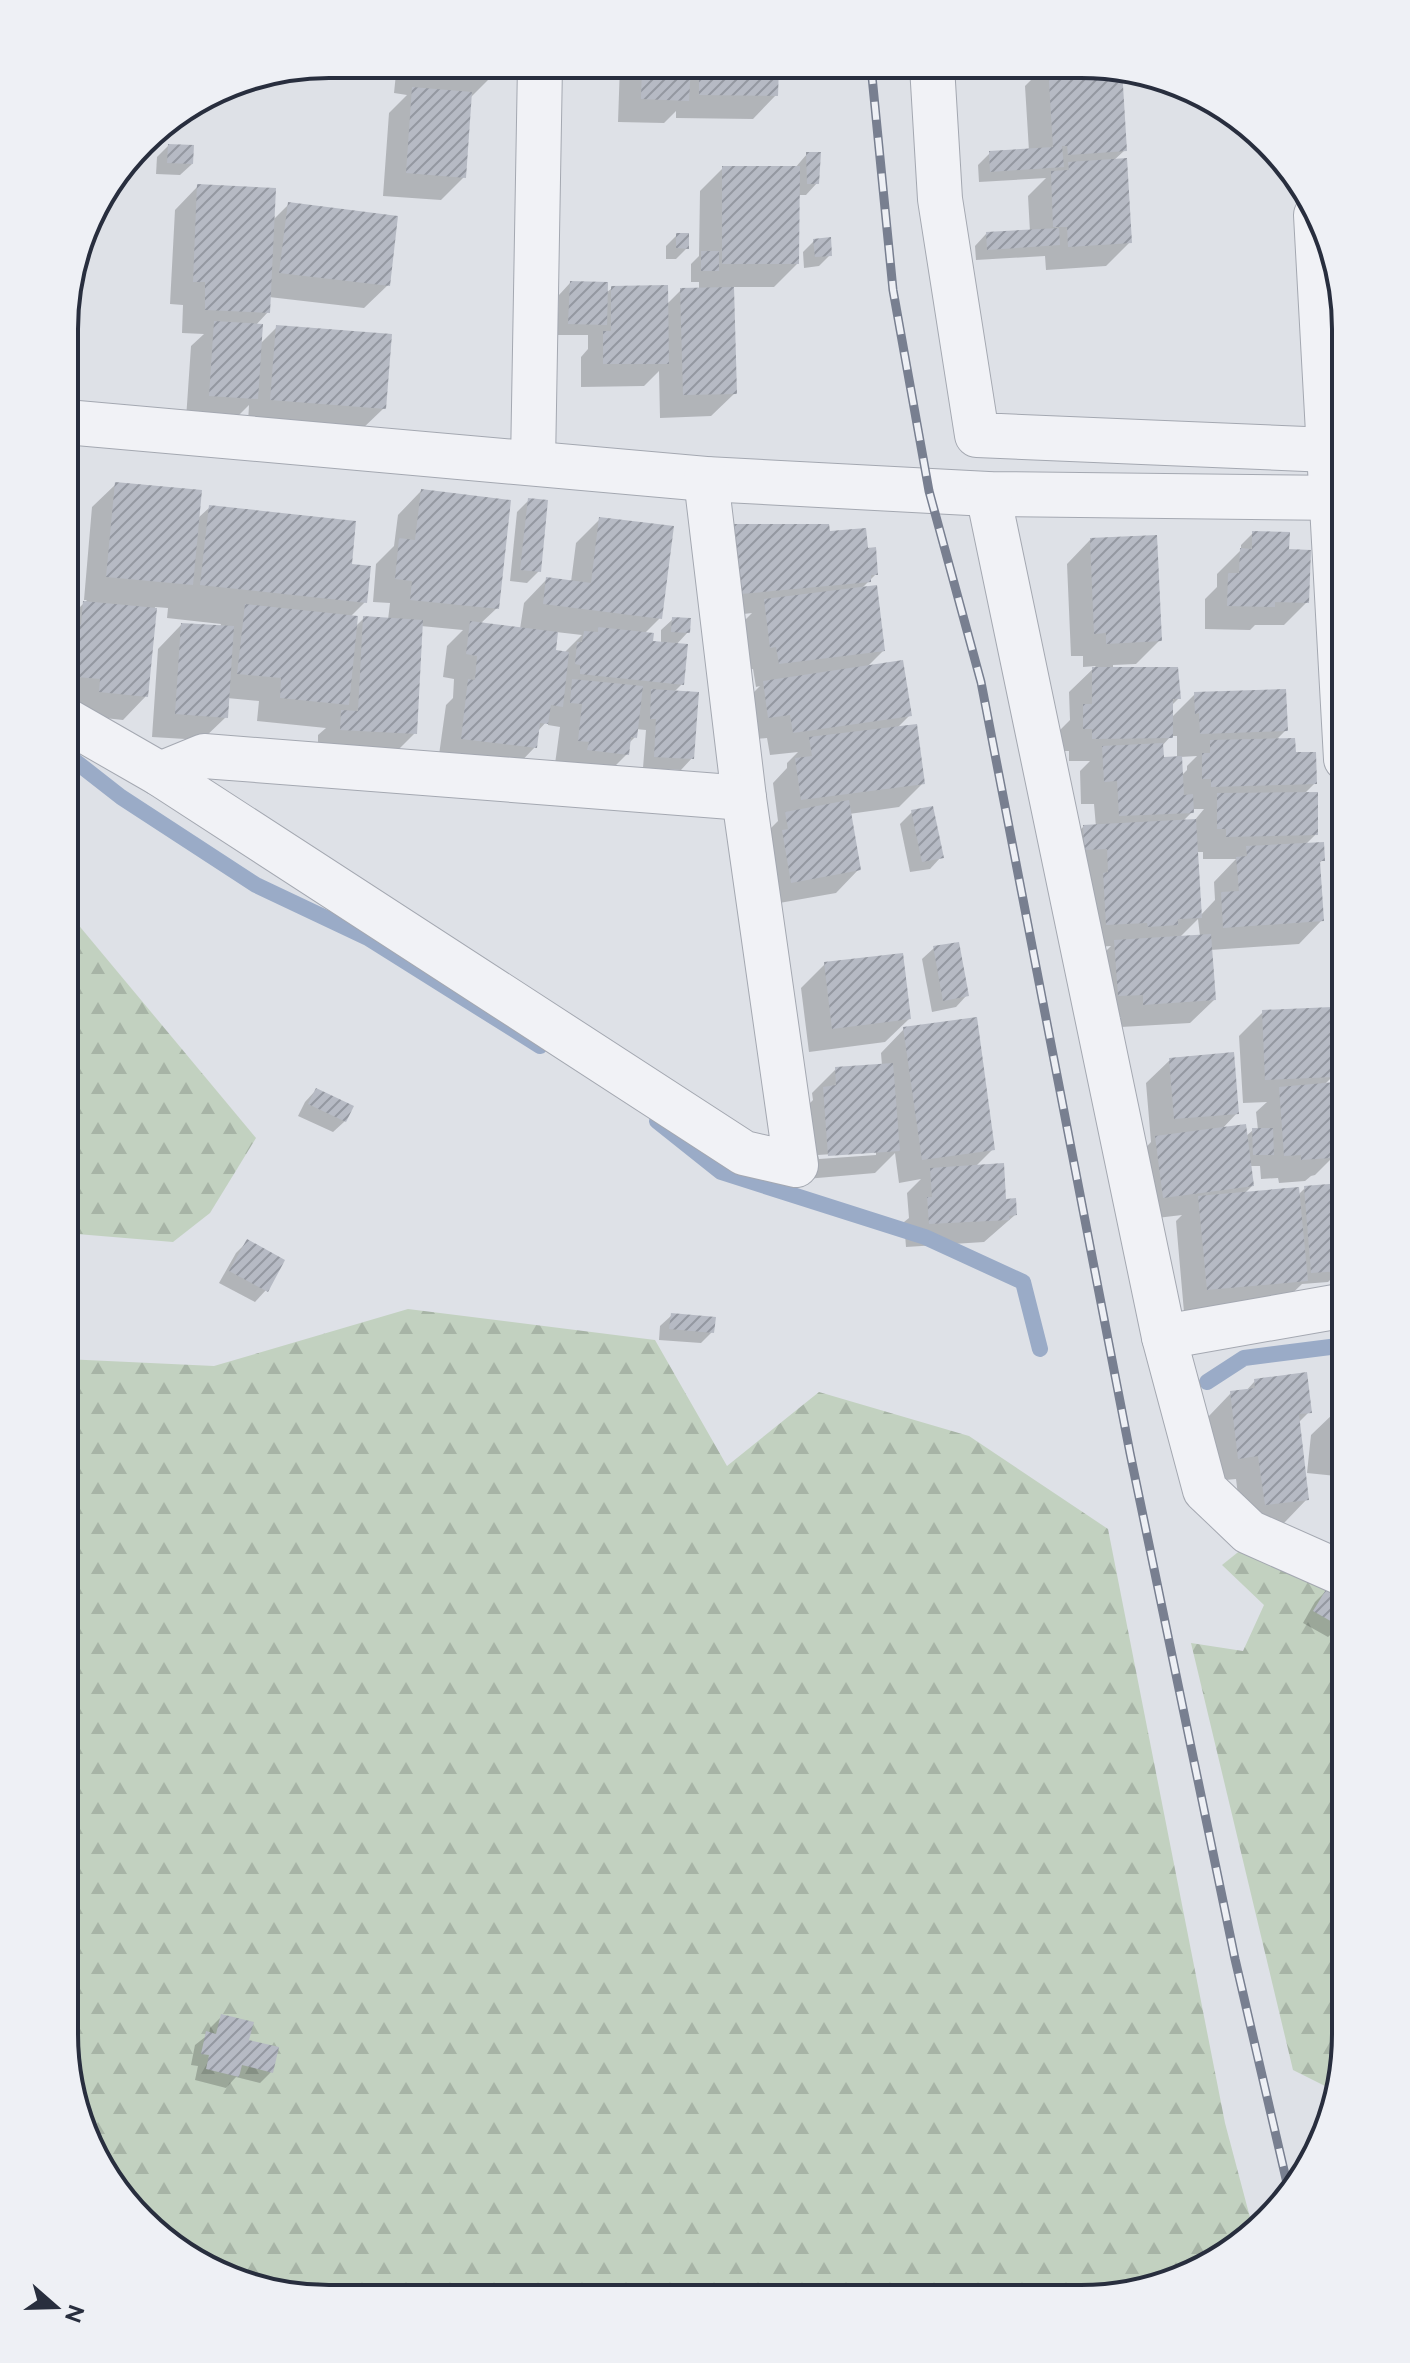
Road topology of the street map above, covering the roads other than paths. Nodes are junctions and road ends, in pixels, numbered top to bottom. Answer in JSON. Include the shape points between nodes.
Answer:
{"nodes":[{"id":1,"x":540,"y":78,"type":"edge"},
{"id":2,"x":933,"y":78,"type":"edge"},
{"id":3,"x":1318,"y":248,"type":"edge"},
{"id":4,"x":78,"y":423,"type":"edge"},
{"id":5,"x":1329,"y":450,"type":"junction"},
{"id":6,"x":533,"y":463,"type":"junction"},
{"id":7,"x":1332,"y":466,"type":"edge"},
{"id":8,"x":706,"y":479,"type":"junction"},
{"id":9,"x":988,"y":494,"type":"junction"},
{"id":10,"x":1332,"y":498,"type":"edge"},
{"id":11,"x":78,"y":727,"type":"edge"},
{"id":12,"x":160,"y":774,"type":"junction"},
{"id":13,"x":744,"y":798,"type":"junction"},
{"id":14,"x":1331,"y":1308,"type":"edge"},
{"id":15,"x":1164,"y":1337,"type":"junction"},
{"id":16,"x":1331,"y":1568,"type":"edge"}],
"edges":[{"from":1,"to":6,"type":"street"},
{"from":2,"to":5,"type":"street","via":[[940,199],[977,435]]},
{"from":3,"to":5,"type":"street"},
{"from":4,"to":6,"type":"street"},
{"from":5,"to":7,"type":"street"},
{"from":6,"to":8,"type":"street"},
{"from":8,"to":9,"type":"street"},
{"from":8,"to":13,"type":"street"},
{"from":9,"to":10,"type":"street"},
{"from":9,"to":15,"type":"street"},
{"from":11,"to":12,"type":"street"},
{"from":12,"to":13,"type":"street","via":[[204,756]]},
{"from":12,"to":13,"type":"street","via":[[744,1153],[796,1165]]},
{"from":14,"to":15,"type":"street"},
{"from":15,"to":16,"type":"street","via":[[1205,1490],[1249,1532]]}]}
